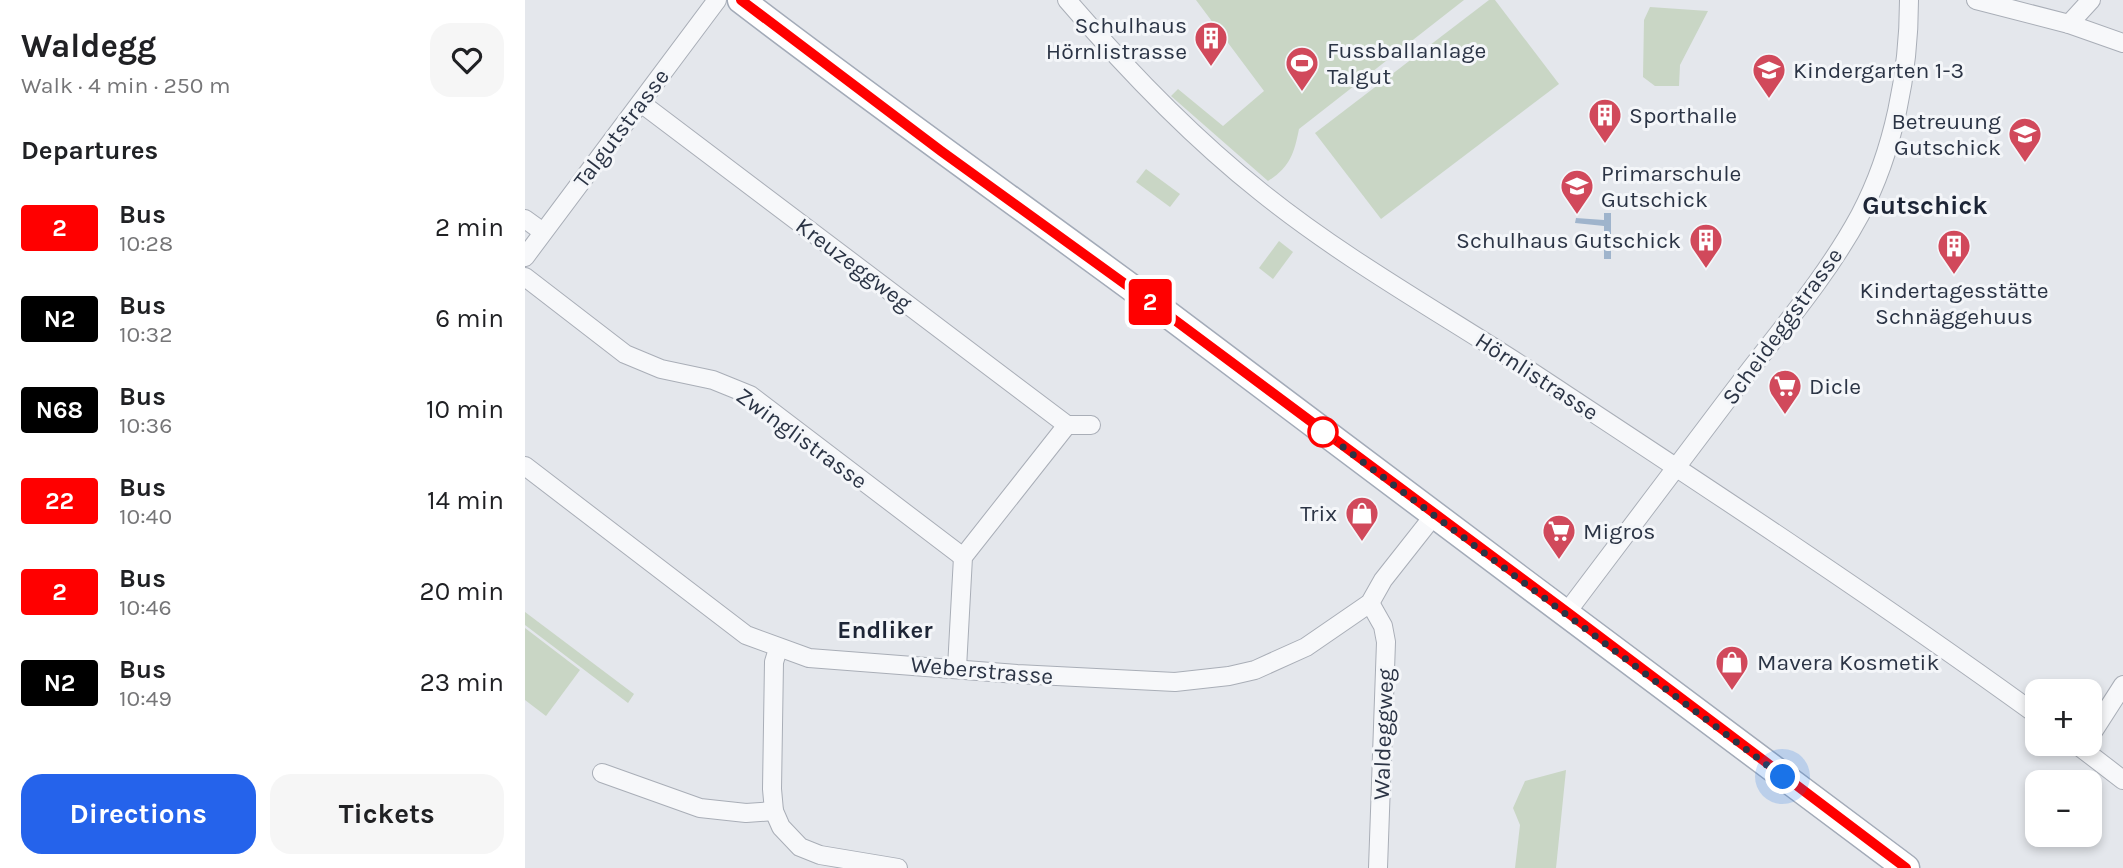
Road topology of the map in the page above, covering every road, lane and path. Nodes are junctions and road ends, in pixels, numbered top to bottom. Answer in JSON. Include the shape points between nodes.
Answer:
{"nodes":[{"id":1,"x":717,"y":0,"type":"edge"},
{"id":2,"x":741,"y":0,"type":"edge"},
{"id":3,"x":1067,"y":0,"type":"edge"},
{"id":4,"x":1909,"y":0,"type":"edge"},
{"id":5,"x":1976,"y":0,"type":"edge"},
{"id":6,"x":2091,"y":0,"type":"edge"},
{"id":7,"x":2069,"y":24,"type":"junction"},
{"id":8,"x":2123,"y":43,"type":"edge"},
{"id":9,"x":641,"y":103,"type":"junction"},
{"id":10,"x":525,"y":219,"type":"edge"},
{"id":11,"x":543,"y":232,"type":"junction"},
{"id":12,"x":525,"y":257,"type":"edge"},
{"id":13,"x":525,"y":277,"type":"edge"},
{"id":14,"x":1067,"y":425,"type":"junction"},
{"id":15,"x":1091,"y":425,"type":"dead end"},
{"id":16,"x":525,"y":466,"type":"edge"},
{"id":17,"x":1677,"y":469,"type":"junction"},
{"id":18,"x":1435,"y":514,"type":"junction"},
{"id":19,"x":963,"y":557,"type":"junction"},
{"id":20,"x":1370,"y":603,"type":"junction"},
{"id":21,"x":1567,"y":612,"type":"junction"},
{"id":22,"x":778,"y":649,"type":"junction"},
{"id":23,"x":957,"y":668,"type":"junction"},
{"id":24,"x":2123,"y":685,"type":"edge"},
{"id":25,"x":2025,"y":707,"type":"edge"},
{"id":26,"x":2102,"y":717,"type":"edge"},
{"id":27,"x":2097,"y":756,"type":"edge"},
{"id":28,"x":602,"y":773,"type":"dead end"},
{"id":29,"x":2123,"y":780,"type":"edge"},
{"id":30,"x":774,"y":811,"type":"junction"},
{"id":31,"x":898,"y":868,"type":"edge"},
{"id":32,"x":1378,"y":868,"type":"edge"},
{"id":33,"x":1906,"y":868,"type":"edge"}],
"edges":[{"from":1,"to":9,"type":"street","name":"Talgutstrasse"},
{"from":2,"to":18,"type":"main road"},
{"from":3,"to":17,"type":"street","name":"Hörnlistrasse","via":[[1135,79],[1267,196]]},
{"from":4,"to":17,"type":"street","name":"Scheideggstrasse","via":[[1907,51],[1897,106],[1882,164],[1861,213]]},
{"from":5,"to":7,"type":"street"},
{"from":6,"to":7,"type":"street"},
{"from":7,"to":8,"type":"street"},
{"from":9,"to":11,"type":"street","name":"Talgutstrasse"},
{"from":9,"to":14,"type":"street","name":"Kreuzeggweg"},
{"from":10,"to":11,"type":"street"},
{"from":11,"to":12,"type":"street","name":"Talgutstrasse"},
{"from":13,"to":19,"type":"street","name":"Zwinglistrasse","via":[[625,354],[750,395]]},
{"from":14,"to":15,"type":"street"},
{"from":14,"to":19,"type":"street"},
{"from":16,"to":22,"type":"street","name":"Weberstrasse","via":[[746,635]]},
{"from":17,"to":21,"type":"street","name":"Scheideggstrasse"},
{"from":17,"to":25,"type":"street","name":"Hörnlistrasse"},
{"from":18,"to":20,"type":"street","name":"Weberstrasse"},
{"from":18,"to":21,"type":"main road"},
{"from":19,"to":23,"type":"street"},
{"from":20,"to":23,"type":"street","name":"Weberstrasse","via":[[1306,647],[1229,677],[1175,682]]},
{"from":20,"to":32,"type":"street","name":"Waldeggweg","via":[[1386,642]]},
{"from":21,"to":33,"type":"main road"},
{"from":22,"to":23,"type":"street","name":"Weberstrasse","via":[[809,658]]},
{"from":22,"to":30,"type":"street","via":[[774,662]]},
{"from":24,"to":26,"type":"street"},
{"from":27,"to":29,"type":"street"},
{"from":28,"to":30,"type":"street","via":[[699,807]]},
{"from":30,"to":31,"type":"street","via":[[781,827],[800,847],[820,855]]}]}
